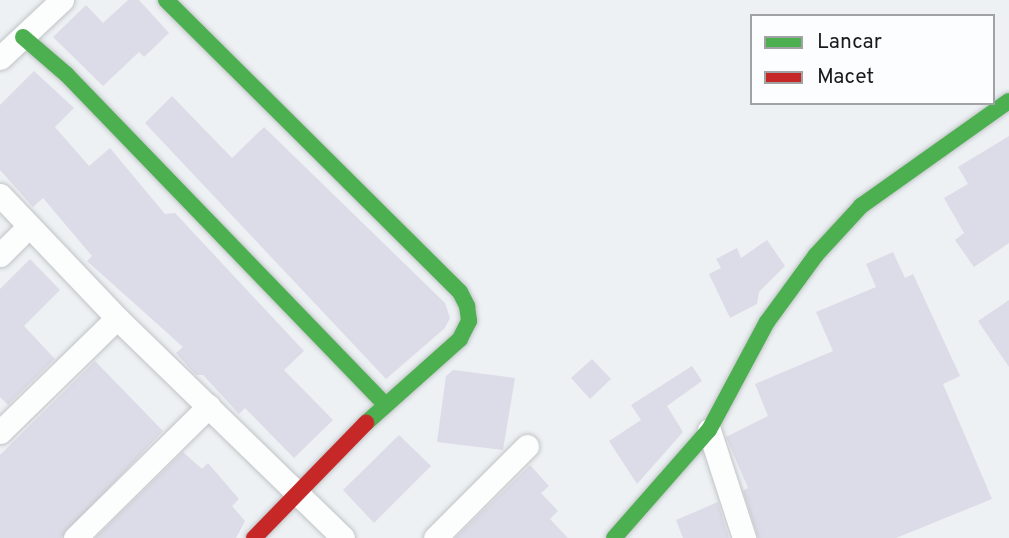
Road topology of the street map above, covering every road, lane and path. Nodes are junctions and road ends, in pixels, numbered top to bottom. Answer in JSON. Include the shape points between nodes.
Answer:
{"nodes":[{"id":1,"x":62,"y":0,"type":"edge"},
{"id":2,"x":166,"y":0,"type":"edge"},
{"id":3,"x":23,"y":37,"type":"junction"},
{"id":4,"x":0,"y":58,"type":"edge"},
{"id":5,"x":1009,"y":101,"type":"edge"},
{"id":6,"x":0,"y":195,"type":"edge"},
{"id":7,"x":29,"y":226,"type":"junction"},
{"id":8,"x":0,"y":255,"type":"edge"},
{"id":9,"x":117,"y":318,"type":"junction"},
{"id":10,"x":386,"y":404,"type":"junction"},
{"id":11,"x":209,"y":406,"type":"junction"},
{"id":12,"x":709,"y":430,"type":"junction"},
{"id":13,"x":0,"y":432,"type":"edge"},
{"id":14,"x":527,"y":446,"type":"dead end"},
{"id":15,"x":299,"y":492,"type":"junction"},
{"id":16,"x":75,"y":538,"type":"edge"},
{"id":17,"x":254,"y":538,"type":"edge"},
{"id":18,"x":344,"y":538,"type":"edge"},
{"id":19,"x":435,"y":538,"type":"edge"},
{"id":20,"x":614,"y":538,"type":"edge"},
{"id":21,"x":744,"y":538,"type":"edge"}],
"edges":[{"from":1,"to":3,"type":"street"},
{"from":2,"to":10,"type":"street","via":[[464,299],[468,321],[460,339]]},
{"from":3,"to":4,"type":"street"},
{"from":3,"to":10,"type":"street","via":[[67,75]]},
{"from":5,"to":12,"type":"street","via":[[853,215],[767,322]]},
{"from":6,"to":7,"type":"street"},
{"from":7,"to":8,"type":"street"},
{"from":7,"to":9,"type":"street"},
{"from":9,"to":11,"type":"street"},
{"from":9,"to":13,"type":"street"},
{"from":10,"to":15,"type":"street"},
{"from":11,"to":15,"type":"street"},
{"from":11,"to":16,"type":"street"},
{"from":12,"to":20,"type":"street"},
{"from":12,"to":21,"type":"street"},
{"from":14,"to":19,"type":"street"},
{"from":15,"to":17,"type":"street"},
{"from":15,"to":18,"type":"street"}]}
